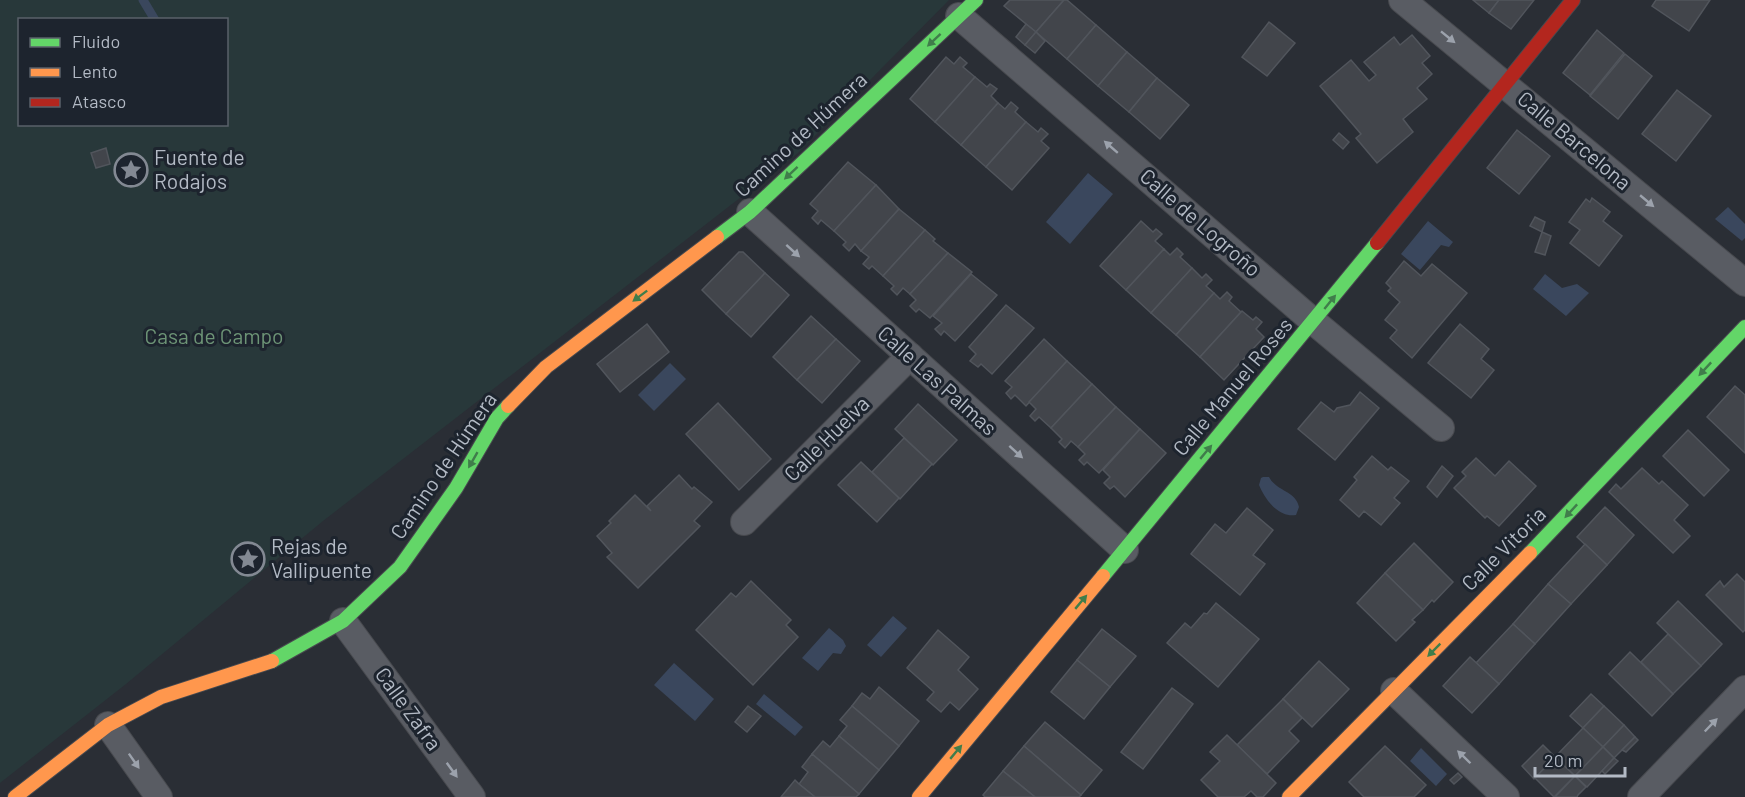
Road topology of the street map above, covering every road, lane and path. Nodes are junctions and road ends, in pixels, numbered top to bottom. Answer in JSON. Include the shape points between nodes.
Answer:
{"nodes":[{"id":1,"x":1402,"y":0,"type":"edge"},
{"id":2,"x":1573,"y":0,"type":"edge"},
{"id":3,"x":968,"y":8,"type":"edge"},
{"id":4,"x":1506,"y":84,"type":"junction"},
{"id":5,"x":750,"y":212,"type":"junction"},
{"id":6,"x":1745,"y":283,"type":"edge"},
{"id":7,"x":1314,"y":322,"type":"junction"},
{"id":8,"x":1745,"y":327,"type":"edge"},
{"id":9,"x":910,"y":356,"type":"junction"},
{"id":10,"x":1441,"y":428,"type":"dead end"},
{"id":11,"x":744,"y":522,"type":"dead end"},
{"id":12,"x":1125,"y":550,"type":"junction"},
{"id":13,"x":344,"y":621,"type":"junction"},
{"id":14,"x":1745,"y":689,"type":"edge"},
{"id":15,"x":1394,"y":690,"type":"junction"},
{"id":16,"x":108,"y":724,"type":"junction"},
{"id":17,"x":15,"y":797,"type":"edge"},
{"id":18,"x":159,"y":797,"type":"edge"},
{"id":19,"x":472,"y":797,"type":"edge"},
{"id":20,"x":919,"y":797,"type":"edge"},
{"id":21,"x":1289,"y":797,"type":"edge"},
{"id":22,"x":1506,"y":797,"type":"edge"},
{"id":23,"x":1641,"y":797,"type":"edge"}],
"edges":[{"from":1,"to":4,"type":"street","name":"Calle Barcelona","one_way":true},
{"from":2,"to":4,"type":"street","name":"Calle Manuel Roses"},
{"from":3,"to":5,"type":"street","name":"Camino de Húmera","one_way":true},
{"from":7,"to":3,"type":"street","name":"Calle de Logroño","one_way":true},
{"from":4,"to":6,"type":"street","name":"Calle Barcelona","one_way":true},
{"from":7,"to":4,"type":"street","name":"Calle Manuel Roses","one_way":true},
{"from":5,"to":9,"type":"street","name":"Calle Las Palmas","one_way":true},
{"from":5,"to":13,"type":"street","name":"Camino de Húmera","one_way":true,"via":[[546,367],[497,418],[456,488],[400,567]]},
{"from":7,"to":10,"type":"street","name":"Calle de Logroño"},
{"from":12,"to":7,"type":"street","name":"Calle Manuel Roses","one_way":true},
{"from":8,"to":15,"type":"street","name":"Calle Vitoria","one_way":true,"via":[[1556,527]]},
{"from":9,"to":11,"type":"street","name":"Calle Huelva"},
{"from":9,"to":12,"type":"street","name":"Calle Las Palmas","one_way":true},
{"from":20,"to":12,"type":"street","name":"Calle Manuel Roses","one_way":true},
{"from":13,"to":16,"type":"street","name":"Camino de Húmera","via":[[271,661],[161,697]]},
{"from":13,"to":19,"type":"street","name":"Calle Zafra","one_way":true},
{"from":23,"to":14,"type":"street","one_way":true},
{"from":15,"to":21,"type":"street","name":"Calle Vitoria"},
{"from":22,"to":15,"type":"street","one_way":true},
{"from":16,"to":17,"type":"street","name":"Camino de Húmera"},
{"from":16,"to":18,"type":"street","one_way":true}]}
